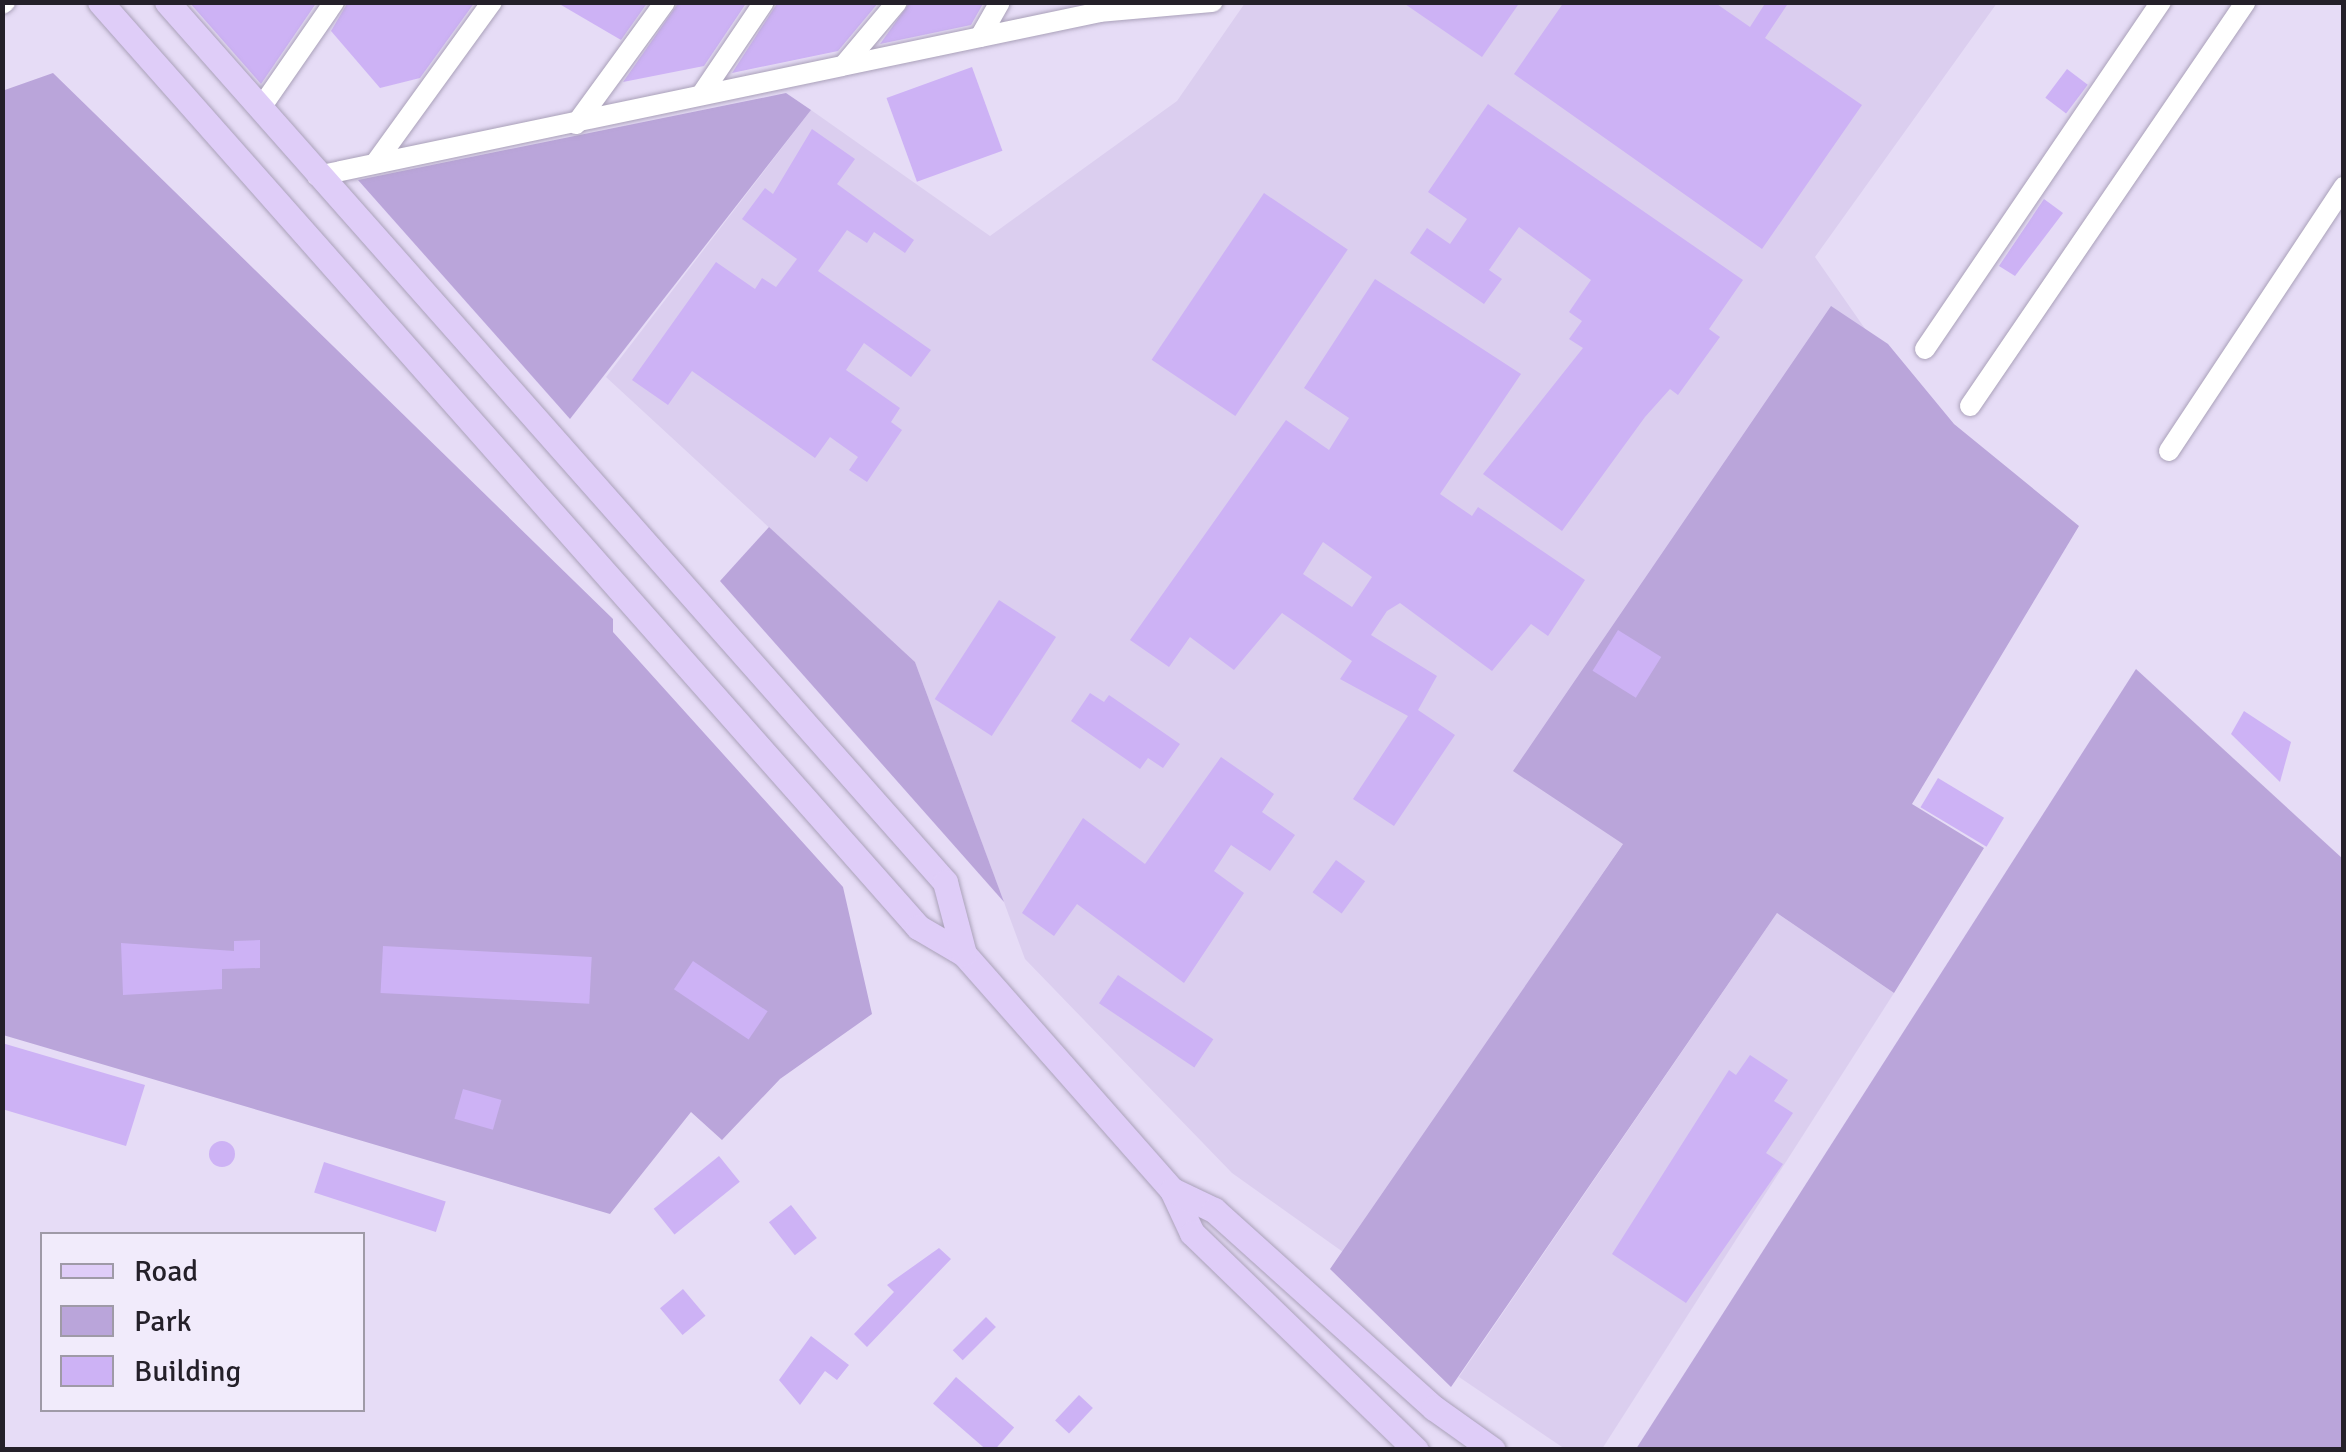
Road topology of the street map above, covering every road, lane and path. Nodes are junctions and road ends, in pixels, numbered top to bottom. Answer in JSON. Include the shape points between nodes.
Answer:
{"nodes":[{"id":1,"x":100,"y":2,"type":"edge"},
{"id":2,"x":167,"y":2,"type":"edge"},
{"id":3,"x":334,"y":2,"type":"edge"},
{"id":4,"x":492,"y":2,"type":"edge"},
{"id":5,"x":665,"y":2,"type":"edge"},
{"id":6,"x":764,"y":2,"type":"edge"},
{"id":7,"x":897,"y":2,"type":"edge"},
{"id":8,"x":1000,"y":2,"type":"edge"},
{"id":9,"x":1214,"y":2,"type":"edge"},
{"id":10,"x":2160,"y":2,"type":"edge"},
{"id":11,"x":2246,"y":2,"type":"edge"},
{"id":12,"x":1103,"y":7,"type":"edge"},
{"id":13,"x":980,"y":37,"type":"junction"},
{"id":14,"x":844,"y":65,"type":"junction"},
{"id":15,"x":702,"y":94,"type":"junction"},
{"id":16,"x":260,"y":108,"type":"junction"},
{"id":17,"x":576,"y":124,"type":"junction"},
{"id":18,"x":376,"y":162,"type":"junction"},
{"id":19,"x":317,"y":176,"type":"junction"},
{"id":20,"x":2344,"y":187,"type":"edge"},
{"id":21,"x":1925,"y":349,"type":"dead end"},
{"id":22,"x":1970,"y":406,"type":"dead end"},
{"id":23,"x":2169,"y":451,"type":"dead end"},
{"id":24,"x":964,"y":954,"type":"junction"},
{"id":25,"x":1172,"y":1190,"type":"junction"},
{"id":26,"x":1416,"y":1450,"type":"edge"},
{"id":27,"x":1493,"y":1450,"type":"edge"}],
"edges":[{"from":1,"to":24,"type":"main road","via":[[918,928]]},
{"from":2,"to":16,"type":"main road"},
{"from":3,"to":16,"type":"street"},
{"from":4,"to":18,"type":"street"},
{"from":5,"to":17,"type":"street"},
{"from":6,"to":15,"type":"street"},
{"from":7,"to":14,"type":"street"},
{"from":8,"to":13,"type":"street"},
{"from":9,"to":12,"type":"street"},
{"from":10,"to":21,"type":"street"},
{"from":11,"to":22,"type":"street"},
{"from":12,"to":13,"type":"street"},
{"from":13,"to":14,"type":"street"},
{"from":14,"to":15,"type":"street"},
{"from":15,"to":17,"type":"street"},
{"from":16,"to":19,"type":"main road"},
{"from":17,"to":18,"type":"street"},
{"from":18,"to":19,"type":"street"},
{"from":19,"to":24,"type":"main road","via":[[945,882]]},
{"from":20,"to":23,"type":"street"},
{"from":24,"to":25,"type":"main road"},
{"from":25,"to":26,"type":"main road","via":[[1192,1233]]},
{"from":25,"to":27,"type":"main road","via":[[1214,1210],[1434,1408]]}]}
